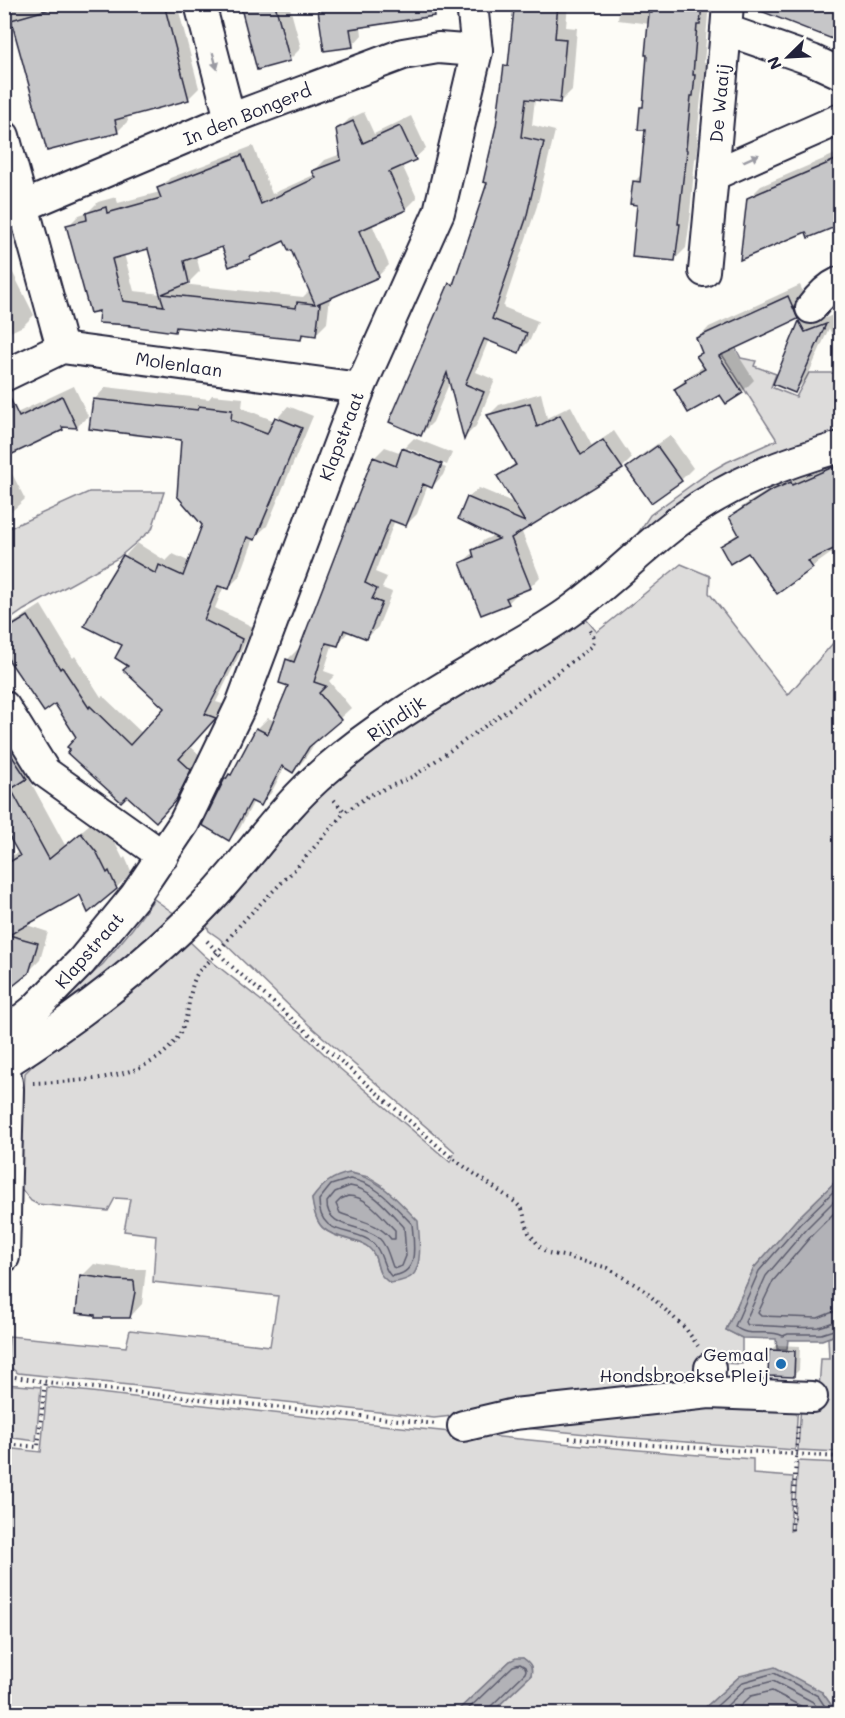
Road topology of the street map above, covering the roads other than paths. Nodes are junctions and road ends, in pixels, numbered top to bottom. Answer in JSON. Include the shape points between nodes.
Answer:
{"nodes":[{"id":1,"x":200,"y":4,"type":"edge"},
{"id":2,"x":472,"y":4,"type":"edge"},
{"id":3,"x":727,"y":17,"type":"edge"},
{"id":4,"x":477,"y":51,"type":"junction"},
{"id":5,"x":840,"y":73,"type":"edge"},
{"id":6,"x":230,"y":119,"type":"junction"},
{"id":7,"x":840,"y":119,"type":"edge"},
{"id":8,"x":4,"y":136,"type":"edge"},
{"id":9,"x":713,"y":175,"type":"junction"},
{"id":10,"x":24,"y":206,"type":"junction"},
{"id":11,"x":704,"y":270,"type":"dead end"},
{"id":12,"x":840,"y":282,"type":"edge"},
{"id":13,"x":811,"y":308,"type":"dead end"},
{"id":14,"x":62,"y":348,"type":"junction"},
{"id":15,"x":4,"y":376,"type":"edge"},
{"id":16,"x":360,"y":388,"type":"junction"},
{"id":17,"x":840,"y":447,"type":"edge"},
{"id":18,"x":4,"y":706,"type":"edge"},
{"id":19,"x":163,"y":856,"type":"junction"},
{"id":20,"x":4,"y":1034,"type":"edge"},
{"id":21,"x":6,"y":1071,"type":"edge"},
{"id":22,"x":4,"y":1257,"type":"edge"},
{"id":23,"x":812,"y":1398,"type":"dead end"},
{"id":24,"x":463,"y":1426,"type":"dead end"}],
"edges":[{"from":1,"to":6,"type":"street","one_way":true},
{"from":2,"to":4,"type":"street","name":"Klapstraat"},
{"from":3,"to":5,"type":"street","name":"De Waaij"},
{"from":3,"to":9,"type":"street","name":"De Waaij"},
{"from":4,"to":6,"type":"street","name":"In den Bongerd","via":[[438,48],[403,54]]},
{"from":4,"to":16,"type":"street","name":"Klapstraat","via":[[439,212]]},
{"from":6,"to":10,"type":"street","name":"In den Bongerd"},
{"from":9,"to":7,"type":"street","name":"De Waaij","one_way":true},
{"from":8,"to":10,"type":"street"},
{"from":9,"to":11,"type":"street","name":"De Waaij"},
{"from":10,"to":14,"type":"street"},
{"from":12,"to":13,"type":"street","via":[[821,294]]},
{"from":14,"to":15,"type":"street"},
{"from":14,"to":16,"type":"street","name":"Molenlaan"},
{"from":16,"to":19,"type":"street","name":"Klapstraat","via":[[241,705],[184,823]]},
{"from":17,"to":21,"type":"street","name":"Rijndijk","via":[[777,467],[712,498],[663,533],[573,609],[419,702],[353,747],[298,795],[188,922]]},
{"from":18,"to":19,"type":"street","via":[[45,772]]},
{"from":19,"to":20,"type":"street","name":"Klapstraat","via":[[81,962]]},
{"from":21,"to":22,"type":"street"},
{"from":23,"to":24,"type":"street","via":[[710,1380]]}]}
